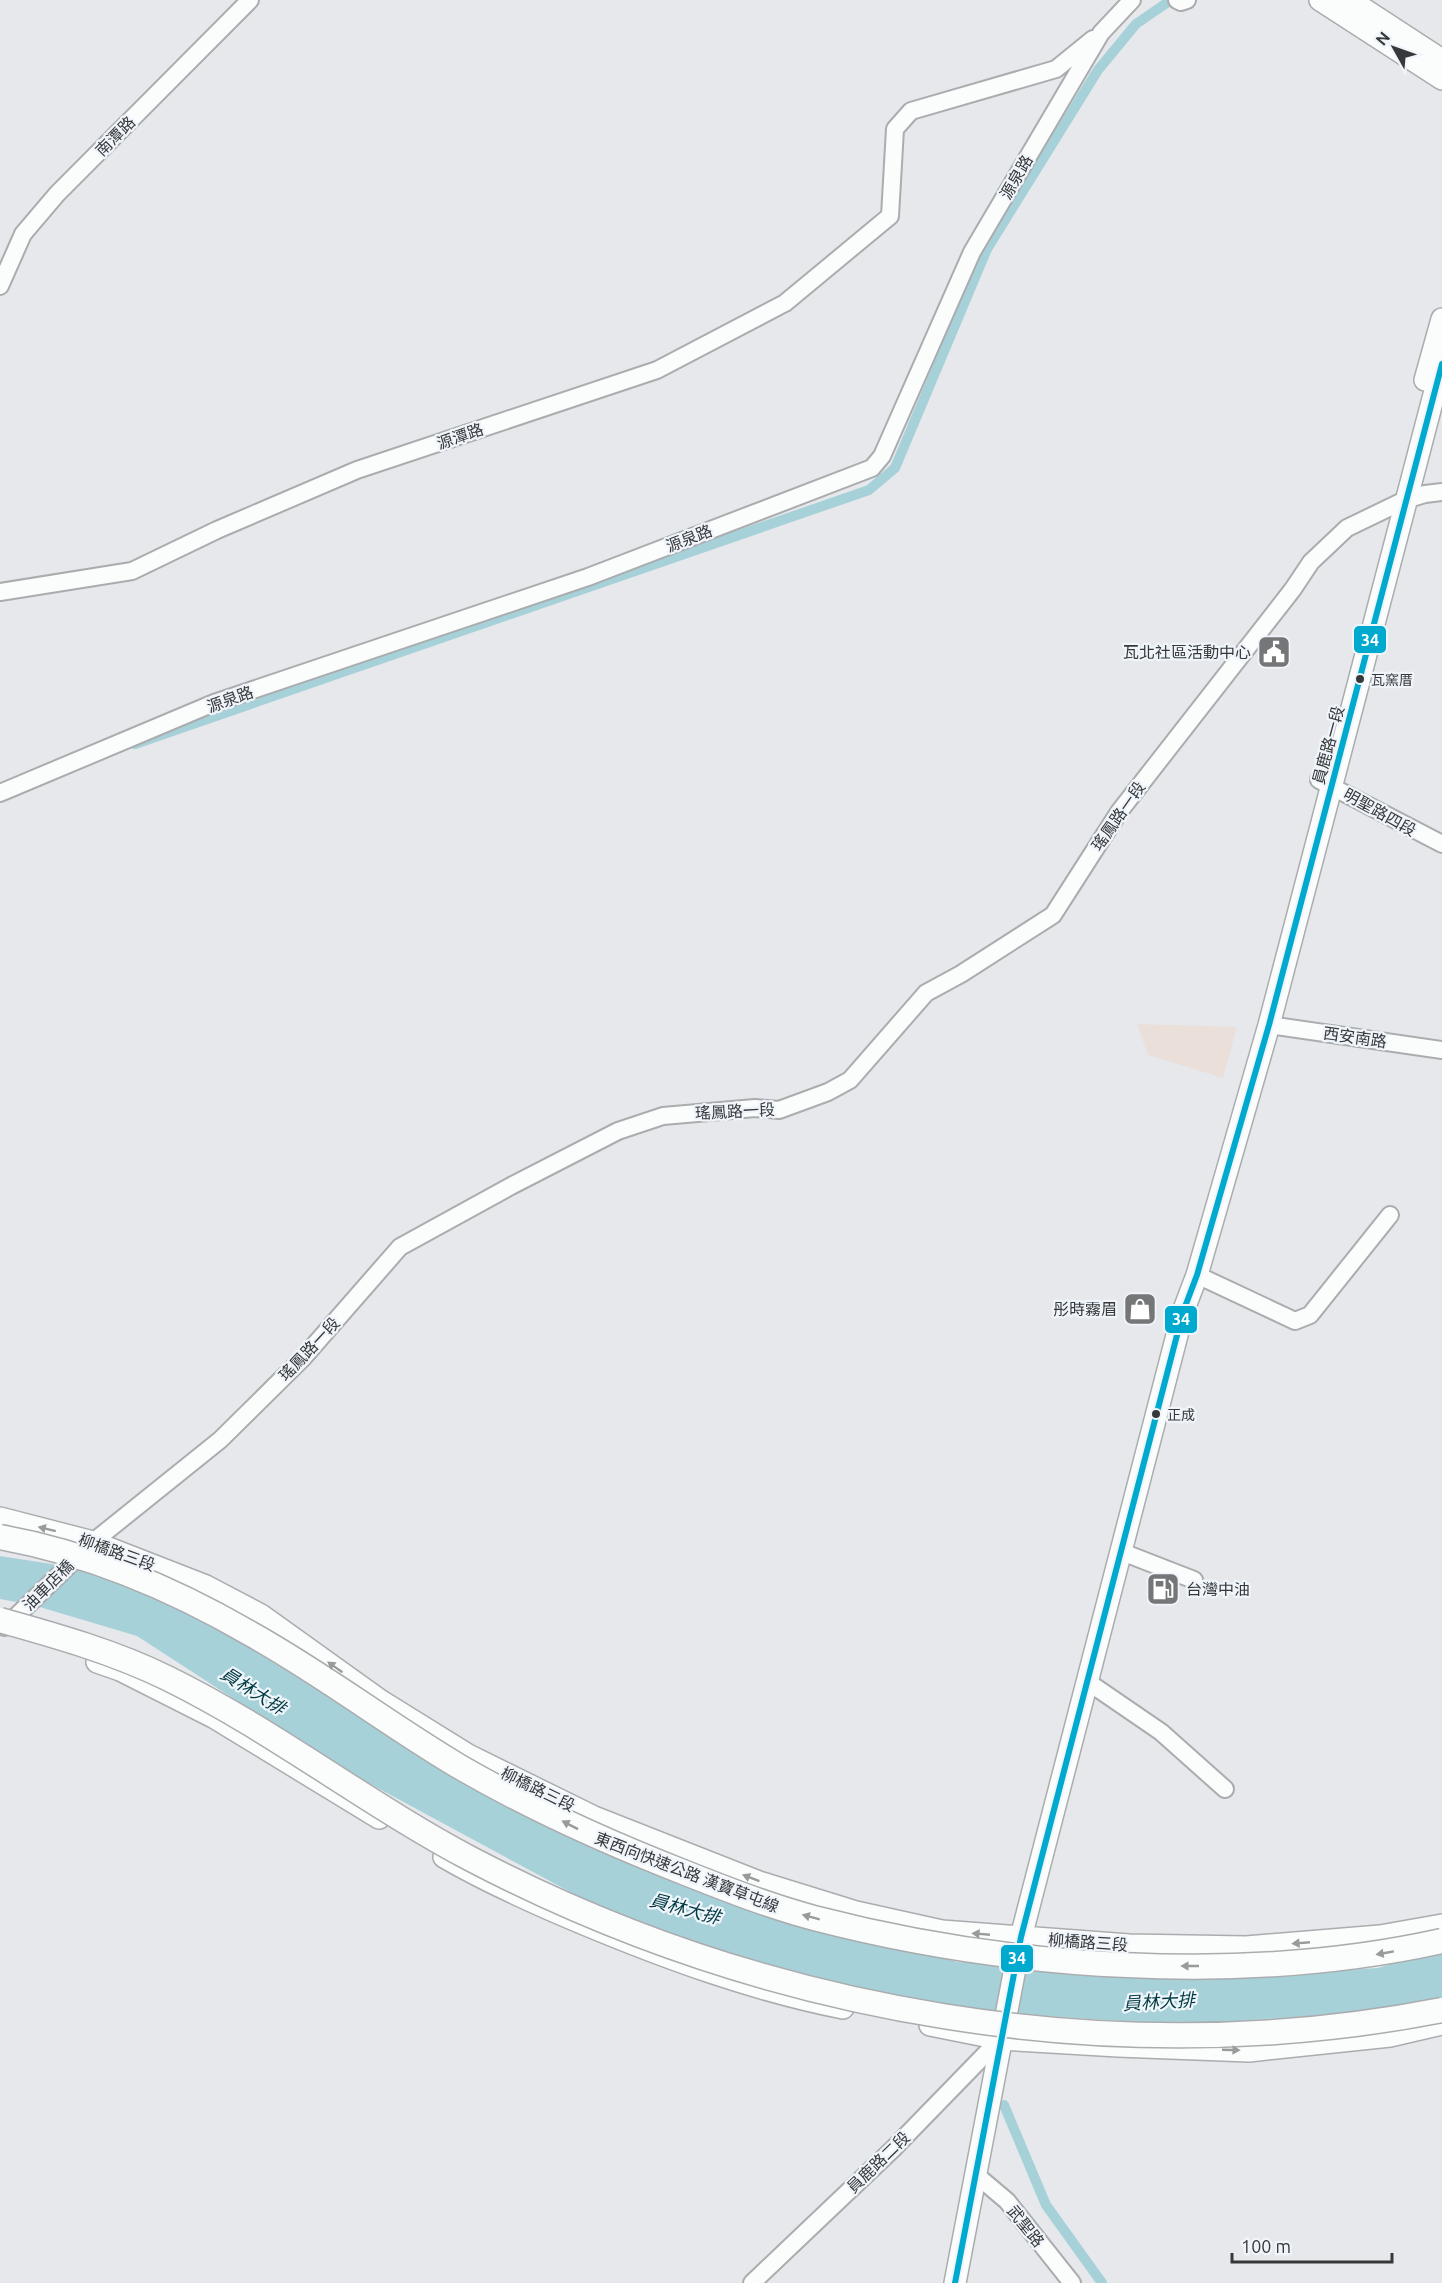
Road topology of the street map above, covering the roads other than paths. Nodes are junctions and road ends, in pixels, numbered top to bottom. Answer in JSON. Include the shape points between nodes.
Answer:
{"nodes":[{"id":1,"x":250,"y":0,"type":"edge"},
{"id":2,"x":1132,"y":0,"type":"edge"},
{"id":3,"x":1320,"y":0,"type":"edge"},
{"id":4,"x":1350,"y":0,"type":"edge"},
{"id":5,"x":1369,"y":7,"type":"edge"},
{"id":6,"x":1101,"y":33,"type":"junction"},
{"id":7,"x":1442,"y":60,"type":"edge"},
{"id":8,"x":1442,"y":79,"type":"edge"},
{"id":9,"x":0,"y":286,"type":"edge"},
{"id":10,"x":1442,"y":319,"type":"edge"},
{"id":11,"x":1442,"y":364,"type":"edge"},
{"id":12,"x":1442,"y":492,"type":"edge"},
{"id":13,"x":1397,"y":504,"type":"junction"},
{"id":14,"x":0,"y":592,"type":"edge"},
{"id":15,"x":1325,"y":782,"type":"junction"},
{"id":16,"x":0,"y":793,"type":"edge"},
{"id":17,"x":1442,"y":844,"type":"edge"},
{"id":18,"x":1269,"y":1025,"type":"junction"},
{"id":19,"x":1442,"y":1050,"type":"edge"},
{"id":20,"x":1390,"y":1215,"type":"dead end"},
{"id":21,"x":1197,"y":1275,"type":"junction"},
{"id":22,"x":1184,"y":1312,"type":"junction"},
{"id":23,"x":0,"y":1518,"type":"edge"},
{"id":24,"x":0,"y":1537,"type":"edge"},
{"id":25,"x":93,"y":1542,"type":"junction"},
{"id":26,"x":1122,"y":1552,"type":"junction"},
{"id":27,"x":1194,"y":1580,"type":"dead end"},
{"id":28,"x":4,"y":1625,"type":"edge"},
{"id":29,"x":1088,"y":1682,"type":"junction"},
{"id":30,"x":1224,"y":1789,"type":"dead end"},
{"id":31,"x":1442,"y":1925,"type":"edge"},
{"id":32,"x":1021,"y":1937,"type":"junction"},
{"id":33,"x":1442,"y":1941,"type":"edge"},
{"id":34,"x":1442,"y":2010,"type":"edge"},
{"id":35,"x":1442,"y":2024,"type":"edge"},
{"id":36,"x":1002,"y":2029,"type":"junction"},
{"id":37,"x":975,"y":2174,"type":"junction"},
{"id":38,"x":752,"y":2283,"type":"edge"},
{"id":39,"x":955,"y":2283,"type":"edge"},
{"id":40,"x":1072,"y":2283,"type":"edge"}],
"edges":[{"from":1,"to":9,"type":"street","name":"南潭路","via":[[22,234]]},
{"from":2,"to":6,"type":"street","name":"源泉路"},
{"from":3,"to":8,"type":"main road"},
{"from":4,"to":5,"type":"main road"},
{"from":5,"to":7,"type":"main road"},
{"from":6,"to":14,"type":"street","name":"源潭路","via":[[1056,69],[911,111],[896,129],[890,216],[785,303],[657,369],[357,470],[132,571]]},
{"from":6,"to":16,"type":"street","name":"源泉路","via":[[972,252],[882,456],[872,468],[588,577],[214,703]]},
{"from":10,"to":13,"type":"main road","name":"員鹿路一段"},
{"from":11,"to":13,"type":"main road","name":"員鹿路一段"},
{"from":12,"to":13,"type":"street","name":"瑤鳳路一段"},
{"from":13,"to":15,"type":"main road","name":"員鹿路一段"},
{"from":13,"to":25,"type":"street","name":"瑤鳳路一段","via":[[1347,528],[1311,562],[1119,812],[1053,915],[926,993],[850,1080],[779,1110],[755,1108],[663,1116],[618,1131],[400,1247],[303,1358],[220,1440]]},
{"from":15,"to":17,"type":"street","name":"明聖路四段"},
{"from":15,"to":18,"type":"main road","name":"員鹿路一段"},
{"from":15,"to":22,"type":"main road","name":"員鹿路一段","via":[[1185,1280]]},
{"from":18,"to":19,"type":"street","name":"西安南路"},
{"from":18,"to":21,"type":"main road","name":"員鹿路一段"},
{"from":20,"to":21,"type":"street","via":[[1310,1315],[1295,1321]]},
{"from":21,"to":22,"type":"main road","name":"員鹿路一段"},
{"from":22,"to":26,"type":"main road","name":"員鹿路一段"},
{"from":25,"to":23,"type":"main road","name":"柳橋路三段","one_way":true},
{"from":33,"to":24,"type":"highway","name":"東西向快速公路 漢寶草屯線","one_way":true,"bridge":true,"via":[[1380,1954],[1246,1965],[1127,1966],[938,1946],[814,1918],[754,1900],[586,1833],[459,1766],[251,1634],[166,1591],[42,1545]]},
{"from":25,"to":28,"type":"street","name":"油車店橋"},
{"from":32,"to":25,"type":"main road","name":"柳橋路三段","one_way":true,"via":[[942,1931],[856,1912],[759,1882],[594,1817],[468,1755],[381,1701],[261,1615],[206,1586]]},
{"from":26,"to":27,"type":"street"},
{"from":26,"to":29,"type":"main road","name":"員鹿路一段"},
{"from":28,"to":34,"type":"highway","bridge":true,"via":[[77,1642],[168,1678],[421,1831],[540,1894],[655,1941],[785,1983],[973,2021],[1113,2034],[1246,2034],[1377,2023]]},
{"from":28,"to":36,"type":"main road","via":[[163,1691],[215,1718],[469,1871],[654,1953],[787,1996]]},
{"from":29,"to":30,"type":"street","via":[[1161,1732]]},
{"from":29,"to":32,"type":"main road","name":"員鹿路一段"},
{"from":31,"to":32,"type":"main road","name":"柳橋路三段","one_way":true,"via":[[1380,1936],[1246,1947],[1129,1945]]},
{"from":32,"to":36,"type":"main road","name":"員鹿路一段"},
{"from":36,"to":35,"type":"main road","one_way":true,"via":[[1118,2046],[1249,2050],[1390,2036]]},
{"from":36,"to":37,"type":"main road","name":"員鹿路一段"},
{"from":36,"to":38,"type":"street","name":"員鹿路二段","via":[[893,2149]]},
{"from":37,"to":39,"type":"main road","name":"員鹿路一段"},
{"from":37,"to":40,"type":"street","name":"武聖路","via":[[1007,2201]]}]}
